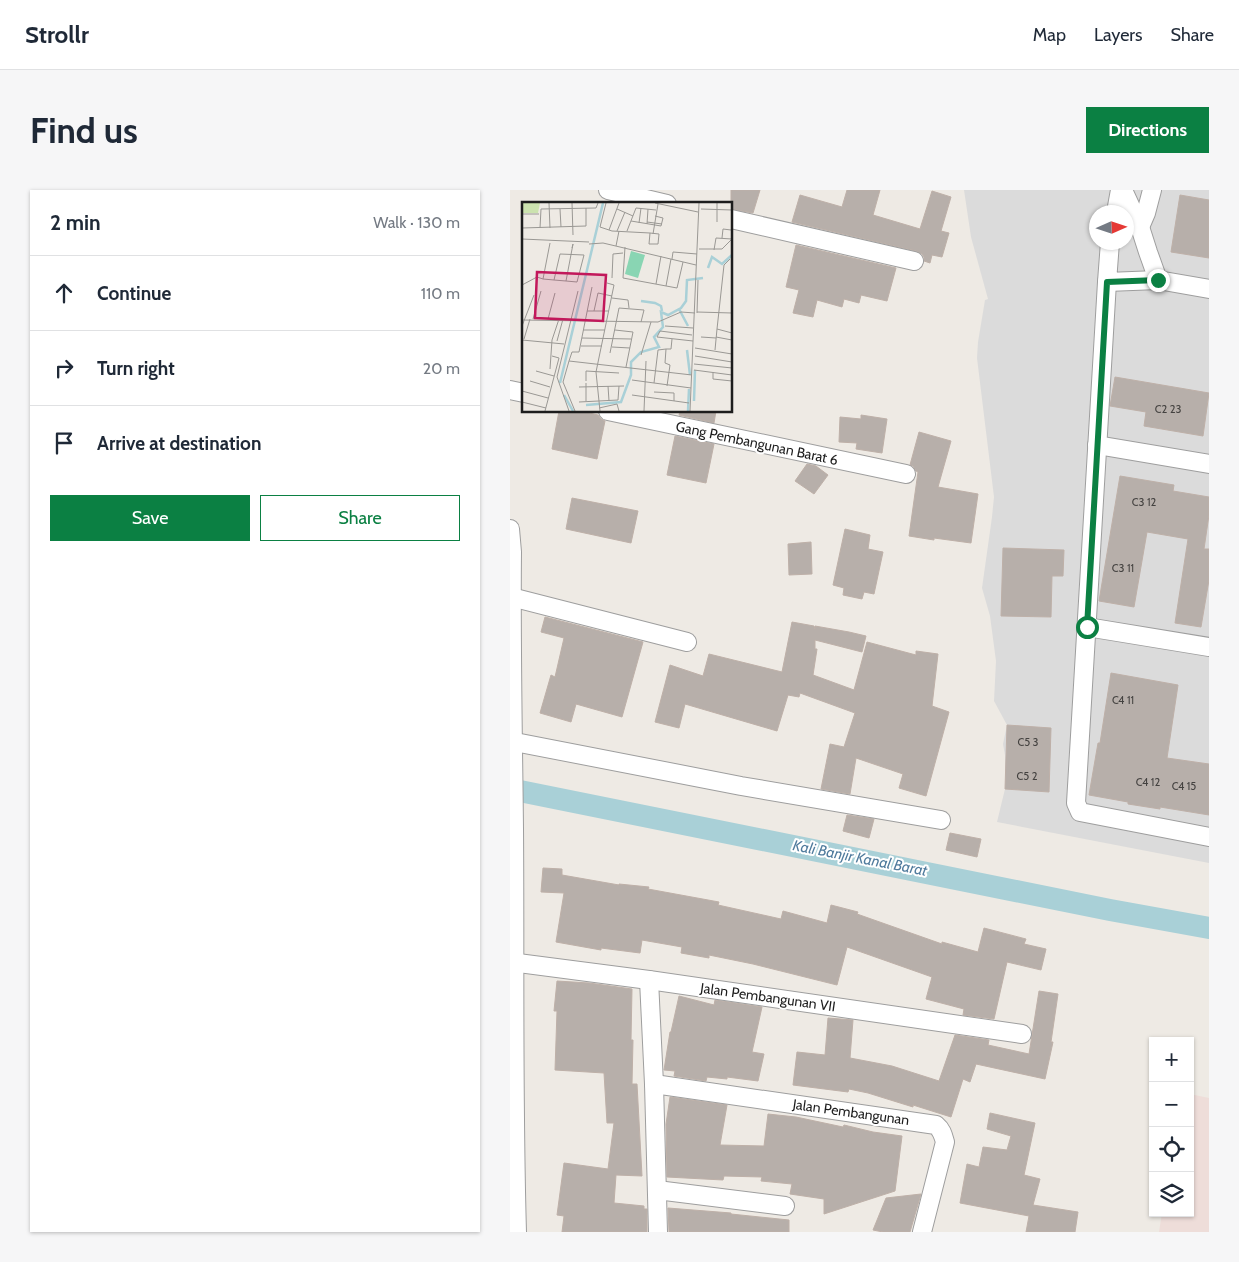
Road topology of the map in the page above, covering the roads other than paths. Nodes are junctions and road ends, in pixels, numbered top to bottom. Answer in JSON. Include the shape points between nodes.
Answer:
{"nodes":[{"id":1,"x":608,"y":190,"type":"edge"},
{"id":2,"x":1122,"y":190,"type":"edge"},
{"id":3,"x":1152,"y":190,"type":"edge"},
{"id":4,"x":659,"y":202,"type":"edge"},
{"id":5,"x":1118,"y":205,"type":"edge"},
{"id":6,"x":732,"y":218,"type":"edge"},
{"id":7,"x":1140,"y":227,"type":"junction"},
{"id":8,"x":1109,"y":250,"type":"edge"},
{"id":9,"x":914,"y":261,"type":"dead end"},
{"id":10,"x":1158,"y":280,"type":"junction"},
{"id":11,"x":1107,"y":282,"type":"junction"},
{"id":12,"x":1209,"y":289,"type":"edge"},
{"id":13,"x":613,"y":412,"type":"edge"},
{"id":14,"x":1097,"y":445,"type":"junction"},
{"id":15,"x":1209,"y":464,"type":"edge"},
{"id":16,"x":906,"y":474,"type":"dead end"},
{"id":17,"x":510,"y":528,"type":"edge"},
{"id":18,"x":511,"y":551,"type":"edge"},
{"id":19,"x":512,"y":597,"type":"junction"},
{"id":20,"x":511,"y":626,"type":"edge"},
{"id":21,"x":1087,"y":627,"type":"junction"},
{"id":22,"x":688,"y":642,"type":"dead end"},
{"id":23,"x":1209,"y":647,"type":"edge"},
{"id":24,"x":511,"y":746,"type":"edge"},
{"id":25,"x":941,"y":820,"type":"dead end"},
{"id":26,"x":1209,"y":837,"type":"edge"},
{"id":27,"x":512,"y":962,"type":"edge"},
{"id":28,"x":649,"y":980,"type":"junction"},
{"id":29,"x":1022,"y":1034,"type":"dead end"},
{"id":30,"x":654,"y":1084,"type":"junction"},
{"id":31,"x":657,"y":1190,"type":"junction"},
{"id":32,"x":785,"y":1206,"type":"dead end"},
{"id":33,"x":517,"y":1232,"type":"edge"},
{"id":34,"x":658,"y":1232,"type":"edge"},
{"id":35,"x":922,"y":1232,"type":"edge"}],
"edges":[{"from":1,"to":4,"type":"street"},
{"from":2,"to":5,"type":"street"},
{"from":2,"to":7,"type":"street"},
{"from":3,"to":7,"type":"street"},
{"from":6,"to":9,"type":"street"},
{"from":7,"to":10,"type":"street"},
{"from":8,"to":11,"type":"street"},
{"from":10,"to":11,"type":"street"},
{"from":10,"to":12,"type":"street"},
{"from":11,"to":14,"type":"street"},
{"from":13,"to":16,"type":"street","name":"Gang Pembangunan Barat 6"},
{"from":14,"to":15,"type":"street"},
{"from":14,"to":21,"type":"street"},
{"from":17,"to":18,"type":"street"},
{"from":18,"to":19,"type":"street"},
{"from":19,"to":20,"type":"street"},
{"from":19,"to":22,"type":"street"},
{"from":20,"to":24,"type":"street"},
{"from":21,"to":23,"type":"street"},
{"from":21,"to":26,"type":"street","via":[[1076,798],[1078,809],[1080,812]]},
{"from":24,"to":25,"type":"street"},
{"from":24,"to":27,"type":"street","via":[[514,827]]},
{"from":27,"to":28,"type":"street","name":"Jalan Pembangunan VII"},
{"from":27,"to":33,"type":"street"},
{"from":28,"to":29,"type":"street","name":"Jalan Pembangunan VII"},
{"from":28,"to":30,"type":"street"},
{"from":30,"to":31,"type":"street"},
{"from":30,"to":35,"type":"street","name":"Jalan Pembangunan","via":[[936,1125],[945,1142]]},
{"from":31,"to":32,"type":"street"},
{"from":31,"to":34,"type":"street"}]}
